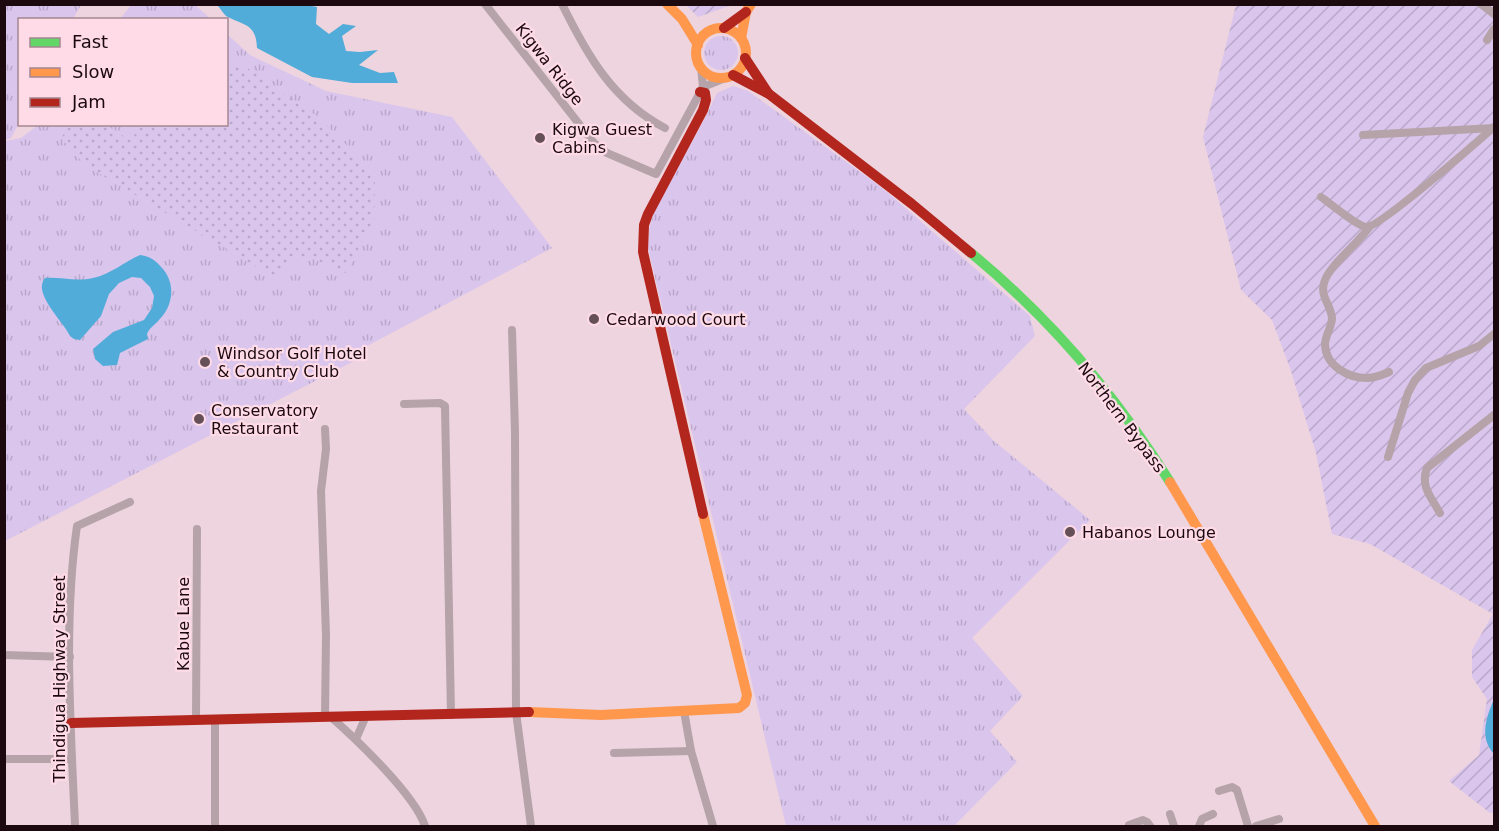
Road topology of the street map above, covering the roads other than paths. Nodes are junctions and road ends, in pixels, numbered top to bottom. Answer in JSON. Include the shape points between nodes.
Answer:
{"nodes":[{"id":1,"x":485,"y":4,"type":"edge"},
{"id":2,"x":562,"y":4,"type":"edge"},
{"id":3,"x":667,"y":4,"type":"edge"},
{"id":4,"x":1482,"y":4,"type":"edge"},
{"id":5,"x":749,"y":8,"type":"edge"},
{"id":6,"x":1494,"y":14,"type":"edge"},
{"id":7,"x":682,"y":19,"type":"junction"},
{"id":8,"x":724,"y":28,"type":"junction"},
{"id":9,"x":1494,"y":29,"type":"edge"},
{"id":10,"x":708,"y":32,"type":"junction"},
{"id":11,"x":741,"y":38,"type":"junction"},
{"id":12,"x":1487,"y":40,"type":"dead end"},
{"id":13,"x":698,"y":45,"type":"junction"},
{"id":14,"x":746,"y":58,"type":"junction"},
{"id":15,"x":700,"y":67,"type":"junction"},
{"id":16,"x":731,"y":76,"type":"junction"},
{"id":17,"x":701,"y":89,"type":"junction"},
{"id":18,"x":769,"y":94,"type":"junction"},
{"id":19,"x":665,"y":128,"type":"dead end"},
{"id":20,"x":1494,"y":128,"type":"edge"},
{"id":21,"x":1363,"y":135,"type":"dead end"},
{"id":22,"x":1321,"y":197,"type":"dead end"},
{"id":23,"x":1370,"y":226,"type":"junction"},
{"id":24,"x":512,"y":330,"type":"dead end"},
{"id":25,"x":1494,"y":334,"type":"edge"},
{"id":26,"x":1389,"y":372,"type":"dead end"},
{"id":27,"x":404,"y":404,"type":"dead end"},
{"id":28,"x":1494,"y":415,"type":"edge"},
{"id":29,"x":324,"y":429,"type":"dead end"},
{"id":30,"x":1388,"y":457,"type":"dead end"},
{"id":31,"x":130,"y":502,"type":"dead end"},
{"id":32,"x":1440,"y":513,"type":"dead end"},
{"id":33,"x":197,"y":529,"type":"dead end"},
{"id":34,"x":4,"y":656,"type":"edge"},
{"id":35,"x":70,"y":657,"type":"junction"},
{"id":36,"x":684,"y":711,"type":"junction"},
{"id":37,"x":516,"y":712,"type":"junction"},
{"id":38,"x":452,"y":715,"type":"junction"},
{"id":39,"x":366,"y":716,"type":"junction"},
{"id":40,"x":328,"y":717,"type":"junction"},
{"id":41,"x":196,"y":719,"type":"junction"},
{"id":42,"x":215,"y":719,"type":"junction"},
{"id":43,"x":71,"y":723,"type":"junction"},
{"id":44,"x":356,"y":739,"type":"junction"},
{"id":45,"x":691,"y":751,"type":"junction"},
{"id":46,"x":614,"y":753,"type":"dead end"},
{"id":47,"x":4,"y":759,"type":"edge"},
{"id":48,"x":72,"y":759,"type":"junction"},
{"id":49,"x":1219,"y":791,"type":"dead end"},
{"id":50,"x":1170,"y":814,"type":"dead end"},
{"id":51,"x":1213,"y":814,"type":"dead end"},
{"id":52,"x":1279,"y":819,"type":"dead end"},
{"id":53,"x":1129,"y":825,"type":"edge"},
{"id":54,"x":75,"y":826,"type":"edge"},
{"id":55,"x":215,"y":826,"type":"edge"},
{"id":56,"x":425,"y":826,"type":"edge"},
{"id":57,"x":531,"y":826,"type":"edge"},
{"id":58,"x":713,"y":826,"type":"edge"},
{"id":59,"x":1150,"y":826,"type":"edge"},
{"id":60,"x":1174,"y":826,"type":"edge"},
{"id":61,"x":1199,"y":826,"type":"edge"},
{"id":62,"x":1248,"y":826,"type":"edge"},
{"id":63,"x":1256,"y":826,"type":"edge"},
{"id":64,"x":1375,"y":826,"type":"edge"}],
"edges":[{"from":1,"to":17,"type":"street","name":"Kigwa Ridge","via":[[594,143],[607,153],[656,174]]},
{"from":2,"to":19,"type":"street","via":[[601,73],[634,110]]},
{"from":3,"to":7,"type":"main road"},
{"from":4,"to":6,"type":"street"},
{"from":5,"to":8,"type":"main road"},
{"from":5,"to":11,"type":"main road"},
{"from":7,"to":10,"type":"main road"},
{"from":7,"to":13,"type":"main road"},
{"from":8,"to":10,"type":"main road"},
{"from":8,"to":11,"type":"main road"},
{"from":9,"to":12,"type":"street"},
{"from":10,"to":13,"type":"main road"},
{"from":11,"to":14,"type":"main road"},
{"from":13,"to":15,"type":"main road"},
{"from":14,"to":16,"type":"main road"},
{"from":14,"to":18,"type":"main road"},
{"from":15,"to":16,"type":"main road","via":[[715,77]]},
{"from":15,"to":17,"type":"street"},
{"from":16,"to":17,"type":"street"},
{"from":16,"to":18,"type":"main road"},
{"from":17,"to":36,"type":"main road","via":[[706,96],[703,111],[648,213],[643,252],[747,701],[739,708]]},
{"from":18,"to":64,"type":"main road","name":"Northern Bypass","via":[[992,270],[1080,360],[1156,459]]},
{"from":20,"to":21,"type":"street"},
{"from":20,"to":23,"type":"street"},
{"from":22,"to":23,"type":"street","via":[[1361,225]]},
{"from":23,"to":26,"type":"street","via":[[1324,282],[1323,297],[1332,317],[1326,353],[1332,364],[1352,377],[1370,378]]},
{"from":24,"to":37,"type":"street"},
{"from":25,"to":30,"type":"street","via":[[1479,346],[1426,368],[1415,380]]},
{"from":27,"to":38,"type":"street","via":[[445,406]]},
{"from":28,"to":32,"type":"street","via":[[1427,468],[1424,484]]},
{"from":29,"to":40,"type":"street","via":[[321,491]]},
{"from":31,"to":35,"type":"street","name":"Thindigua Highway Street","via":[[79,524],[72,564]]},
{"from":33,"to":41,"type":"street","name":"Kabue Lane"},
{"from":34,"to":35,"type":"street"},
{"from":35,"to":43,"type":"street","name":"Thindigua Highway Street"},
{"from":36,"to":37,"type":"main road","via":[[601,715]]},
{"from":36,"to":45,"type":"street"},
{"from":37,"to":38,"type":"main road"},
{"from":37,"to":57,"type":"street"},
{"from":38,"to":39,"type":"main road"},
{"from":39,"to":40,"type":"main road"},
{"from":39,"to":44,"type":"street"},
{"from":40,"to":42,"type":"main road"},
{"from":40,"to":44,"type":"street"},
{"from":41,"to":42,"type":"main road"},
{"from":41,"to":43,"type":"main road"},
{"from":42,"to":55,"type":"street"},
{"from":43,"to":48,"type":"street","name":"Thindigua Highway Street"},
{"from":44,"to":56,"type":"street","via":[[413,805]]},
{"from":45,"to":46,"type":"street"},
{"from":45,"to":58,"type":"street"},
{"from":47,"to":48,"type":"street"},
{"from":48,"to":54,"type":"street","name":"Thindigua Highway Street"},
{"from":49,"to":62,"type":"street","via":[[1237,790]]},
{"from":50,"to":60,"type":"street"},
{"from":51,"to":61,"type":"street","via":[[1202,819]]},
{"from":52,"to":63,"type":"street"},
{"from":53,"to":59,"type":"street","via":[[1143,820]]}]}
